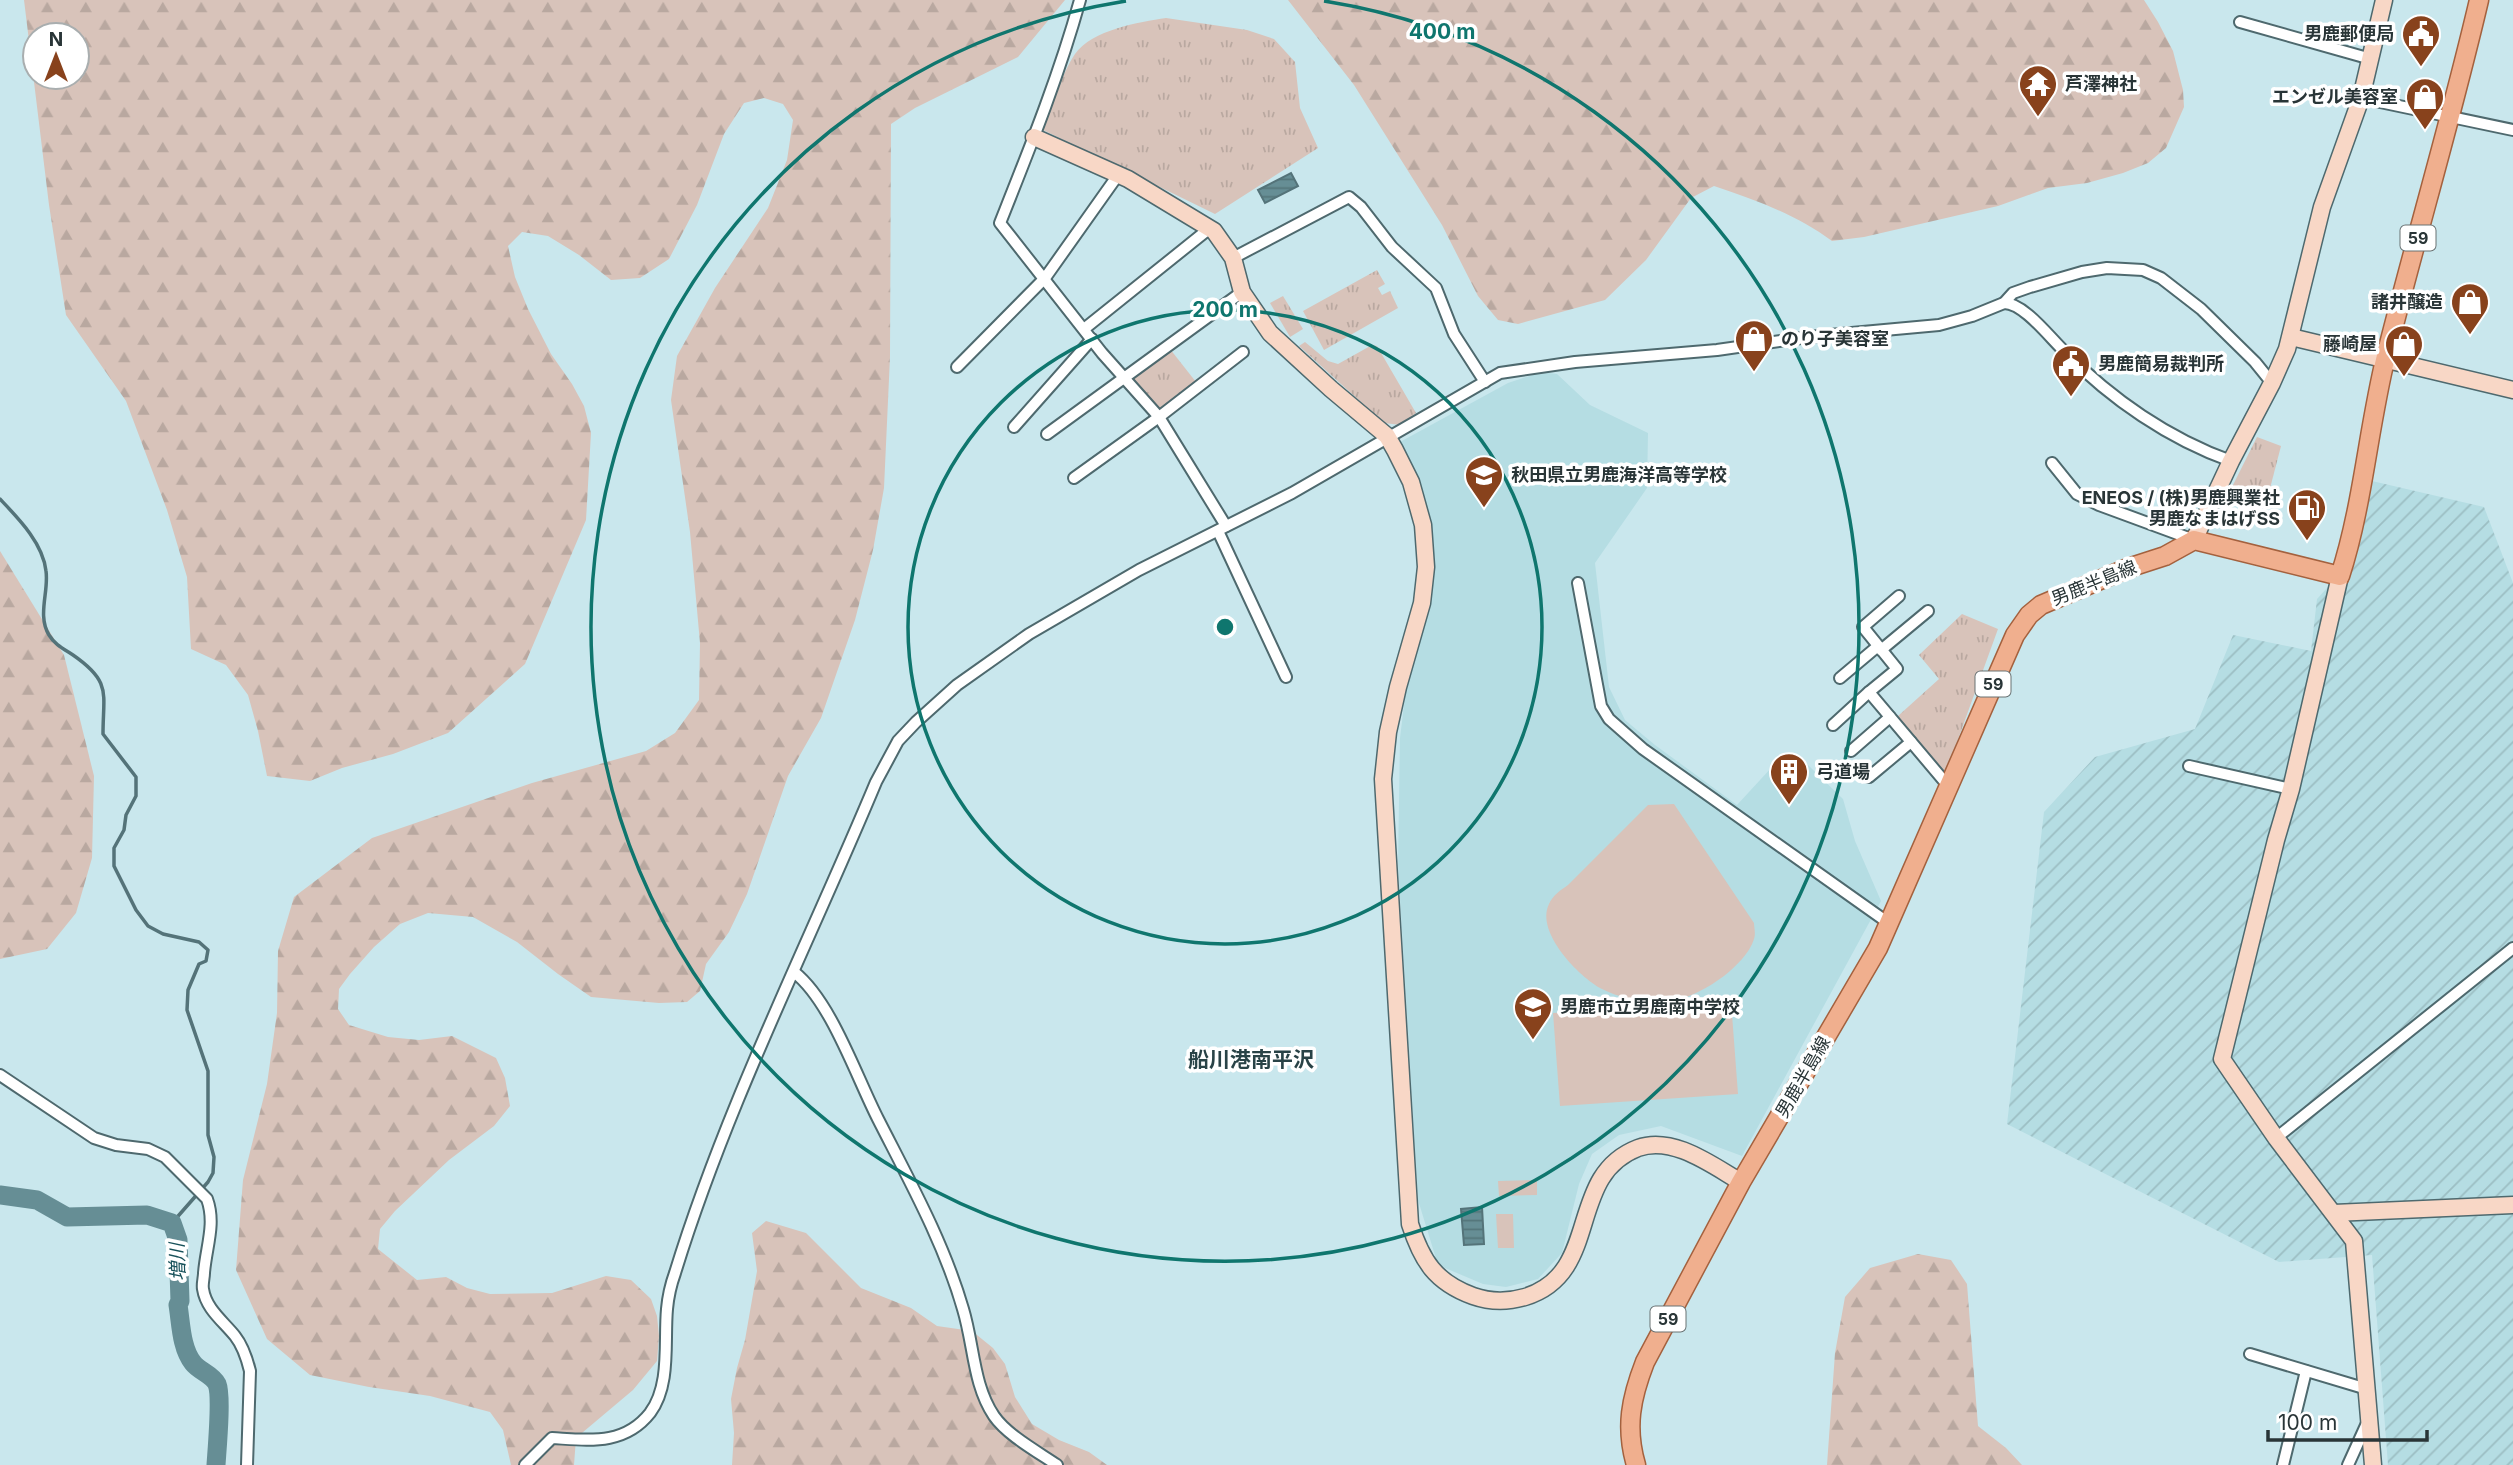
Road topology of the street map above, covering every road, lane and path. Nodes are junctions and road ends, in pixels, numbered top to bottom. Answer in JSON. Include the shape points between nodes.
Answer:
{"nodes":[{"id":1,"x":1080,"y":0,"type":"edge"},
{"id":2,"x":2384,"y":0,"type":"edge"},
{"id":3,"x":2479,"y":0,"type":"edge"},
{"id":4,"x":2239,"y":22,"type":"dead end"},
{"id":5,"x":2371,"y":60,"type":"junction"},
{"id":6,"x":2361,"y":98,"type":"junction"},
{"id":7,"x":2451,"y":118,"type":"junction"},
{"id":8,"x":2513,"y":130,"type":"edge"},
{"id":9,"x":1034,"y":137,"type":"junction"},
{"id":10,"x":1118,"y":175,"type":"junction"},
{"id":11,"x":1210,"y":228,"type":"junction"},
{"id":12,"x":1233,"y":258,"type":"junction"},
{"id":13,"x":1045,"y":278,"type":"junction"},
{"id":14,"x":1242,"y":292,"type":"junction"},
{"id":15,"x":2004,"y":303,"type":"junction"},
{"id":16,"x":1084,"y":329,"type":"junction"},
{"id":17,"x":2291,"y":337,"type":"junction"},
{"id":18,"x":1092,"y":339,"type":"junction"},
{"id":19,"x":1243,"y":352,"type":"dead end"},
{"id":20,"x":2385,"y":359,"type":"junction"},
{"id":21,"x":957,"y":368,"type":"dead end"},
{"id":22,"x":1124,"y":377,"type":"junction"},
{"id":23,"x":1485,"y":382,"type":"junction"},
{"id":24,"x":2272,"y":383,"type":"junction"},
{"id":25,"x":2512,"y":386,"type":"edge"},
{"id":26,"x":1159,"y":417,"type":"junction"},
{"id":27,"x":1014,"y":426,"type":"dead end"},
{"id":28,"x":1047,"y":434,"type":"dead end"},
{"id":29,"x":1387,"y":436,"type":"junction"},
{"id":30,"x":2231,"y":461,"type":"junction"},
{"id":31,"x":2052,"y":463,"type":"dead end"},
{"id":32,"x":1074,"y":478,"type":"dead end"},
{"id":33,"x":1222,"y":528,"type":"junction"},
{"id":34,"x":2194,"y":540,"type":"junction"},
{"id":35,"x":2340,"y":576,"type":"junction"},
{"id":36,"x":1578,"y":583,"type":"dead end"},
{"id":37,"x":1899,"y":596,"type":"dead end"},
{"id":38,"x":1928,"y":611,"type":"dead end"},
{"id":39,"x":1879,"y":648,"type":"junction"},
{"id":40,"x":1286,"y":677,"type":"dead end"},
{"id":41,"x":1840,"y":678,"type":"dead end"},
{"id":42,"x":1869,"y":692,"type":"junction"},
{"id":43,"x":1890,"y":718,"type":"junction"},
{"id":44,"x":1833,"y":725,"type":"dead end"},
{"id":45,"x":1911,"y":742,"type":"junction"},
{"id":46,"x":1851,"y":751,"type":"dead end"},
{"id":47,"x":2189,"y":766,"type":"dead end"},
{"id":48,"x":1869,"y":777,"type":"dead end"},
{"id":49,"x":1950,"y":788,"type":"junction"},
{"id":50,"x":2291,"y":789,"type":"junction"},
{"id":51,"x":1890,"y":924,"type":"junction"},
{"id":52,"x":2513,"y":948,"type":"edge"},
{"id":53,"x":794,"y":972,"type":"junction"},
{"id":54,"x":0,"y":1075,"type":"edge"},
{"id":55,"x":2276,"y":1138,"type":"junction"},
{"id":56,"x":1741,"y":1182,"type":"junction"},
{"id":57,"x":2513,"y":1205,"type":"edge"},
{"id":58,"x":2334,"y":1213,"type":"junction"},
{"id":59,"x":2250,"y":1354,"type":"dead end"},
{"id":60,"x":2306,"y":1371,"type":"junction"},
{"id":61,"x":2367,"y":1389,"type":"junction"},
{"id":62,"x":2369,"y":1418,"type":"junction"},
{"id":63,"x":247,"y":1465,"type":"edge"},
{"id":64,"x":525,"y":1465,"type":"edge"},
{"id":65,"x":1057,"y":1465,"type":"edge"},
{"id":66,"x":1636,"y":1465,"type":"edge"},
{"id":67,"x":2283,"y":1465,"type":"edge"},
{"id":68,"x":2348,"y":1465,"type":"edge"},
{"id":69,"x":2373,"y":1465,"type":"edge"}],
"edges":[{"from":1,"to":9,"type":"street"},
{"from":2,"to":5,"type":"street"},
{"from":3,"to":7,"type":"main road","number":"59"},
{"from":4,"to":5,"type":"street"},
{"from":5,"to":6,"type":"street"},
{"from":6,"to":7,"type":"street"},
{"from":6,"to":17,"type":"street","via":[[2322,206]]},
{"from":7,"to":8,"type":"street"},
{"from":7,"to":20,"type":"main road","number":"59"},
{"from":9,"to":10,"type":"street"},
{"from":9,"to":13,"type":"street","via":[[1000,223]]},
{"from":10,"to":11,"type":"street"},
{"from":10,"to":13,"type":"street"},
{"from":11,"to":12,"type":"street"},
{"from":11,"to":16,"type":"street"},
{"from":12,"to":14,"type":"street"},
{"from":12,"to":23,"type":"street","via":[[1349,197],[1436,288],[1454,334]]},
{"from":13,"to":16,"type":"street"},
{"from":13,"to":21,"type":"street"},
{"from":14,"to":22,"type":"street"},
{"from":14,"to":29,"type":"street","via":[[1270,333]]},
{"from":15,"to":23,"type":"street","via":[[1939,325],[1576,362],[1500,373]]},
{"from":15,"to":24,"type":"street","via":[[2013,293],[2082,272],[2143,270],[2201,309]]},
{"from":15,"to":30,"type":"street","via":[[2020,307],[2081,369],[2130,407],[2199,450]]},
{"from":16,"to":18,"type":"street"},
{"from":17,"to":20,"type":"street"},
{"from":17,"to":24,"type":"street"},
{"from":18,"to":22,"type":"street"},
{"from":18,"to":27,"type":"street"},
{"from":19,"to":26,"type":"street"},
{"from":20,"to":25,"type":"street"},
{"from":20,"to":35,"type":"main road","number":"59"},
{"from":22,"to":26,"type":"street"},
{"from":22,"to":28,"type":"street"},
{"from":23,"to":29,"type":"street"},
{"from":24,"to":30,"type":"street"},
{"from":26,"to":32,"type":"street"},
{"from":26,"to":33,"type":"street"},
{"from":29,"to":33,"type":"street"},
{"from":29,"to":56,"type":"street","via":[[1412,482],[1423,525],[1426,567],[1422,603],[1388,732],[1383,779],[1410,1224],[1419,1253],[1439,1277],[1459,1291],[1482,1299],[1520,1299],[1561,1276],[1601,1177],[1613,1162],[1640,1147],[1670,1146]]},
{"from":30,"to":34,"type":"street"},
{"from":31,"to":34,"type":"street","via":[[2077,494]]},
{"from":33,"to":40,"type":"street"},
{"from":33,"to":53,"type":"street","via":[[1029,634],[957,685],[898,741]]},
{"from":34,"to":35,"type":"main road"},
{"from":34,"to":49,"type":"main road","name":"男鹿半島線","number":"59","via":[[2165,556],[2066,592],[2029,615],[2015,635]]},
{"from":35,"to":50,"type":"street"},
{"from":36,"to":51,"type":"street","via":[[1601,706],[1609,719],[1643,749]]},
{"from":37,"to":39,"type":"street","via":[[1863,627]]},
{"from":38,"to":39,"type":"street"},
{"from":39,"to":41,"type":"street"},
{"from":39,"to":42,"type":"street","via":[[1896,669]]},
{"from":42,"to":43,"type":"street"},
{"from":42,"to":44,"type":"street"},
{"from":43,"to":45,"type":"street"},
{"from":43,"to":46,"type":"street"},
{"from":45,"to":48,"type":"street"},
{"from":45,"to":49,"type":"street"},
{"from":47,"to":50,"type":"street"},
{"from":49,"to":51,"type":"main road","name":"男鹿半島線","number":"59"},
{"from":50,"to":55,"type":"street","via":[[2222,1059]]},
{"from":51,"to":56,"type":"main road","name":"男鹿半島線","number":"59"},
{"from":52,"to":55,"type":"street"},
{"from":53,"to":64,"type":"street","via":[[702,1191],[674,1276],[667,1307],[664,1375],[650,1412],[634,1427],[604,1440],[552,1438]]},
{"from":53,"to":65,"type":"street","via":[[808,982],[830,1019],[900,1159],[963,1308],[980,1389],[995,1418]]},
{"from":54,"to":63,"type":"street","via":[[94,1138],[165,1157],[207,1199],[211,1236],[202,1292],[213,1314],[237,1338],[250,1371]]},
{"from":55,"to":58,"type":"street"},
{"from":56,"to":66,"type":"main road","name":"男鹿半島線","number":"59","via":[[1633,1393],[1630,1421]]},
{"from":57,"to":58,"type":"street"},
{"from":58,"to":61,"type":"street","via":[[2354,1241]]},
{"from":59,"to":60,"type":"street"},
{"from":60,"to":61,"type":"street"},
{"from":60,"to":67,"type":"street"},
{"from":61,"to":62,"type":"street"},
{"from":62,"to":68,"type":"street"},
{"from":62,"to":69,"type":"street"}]}
